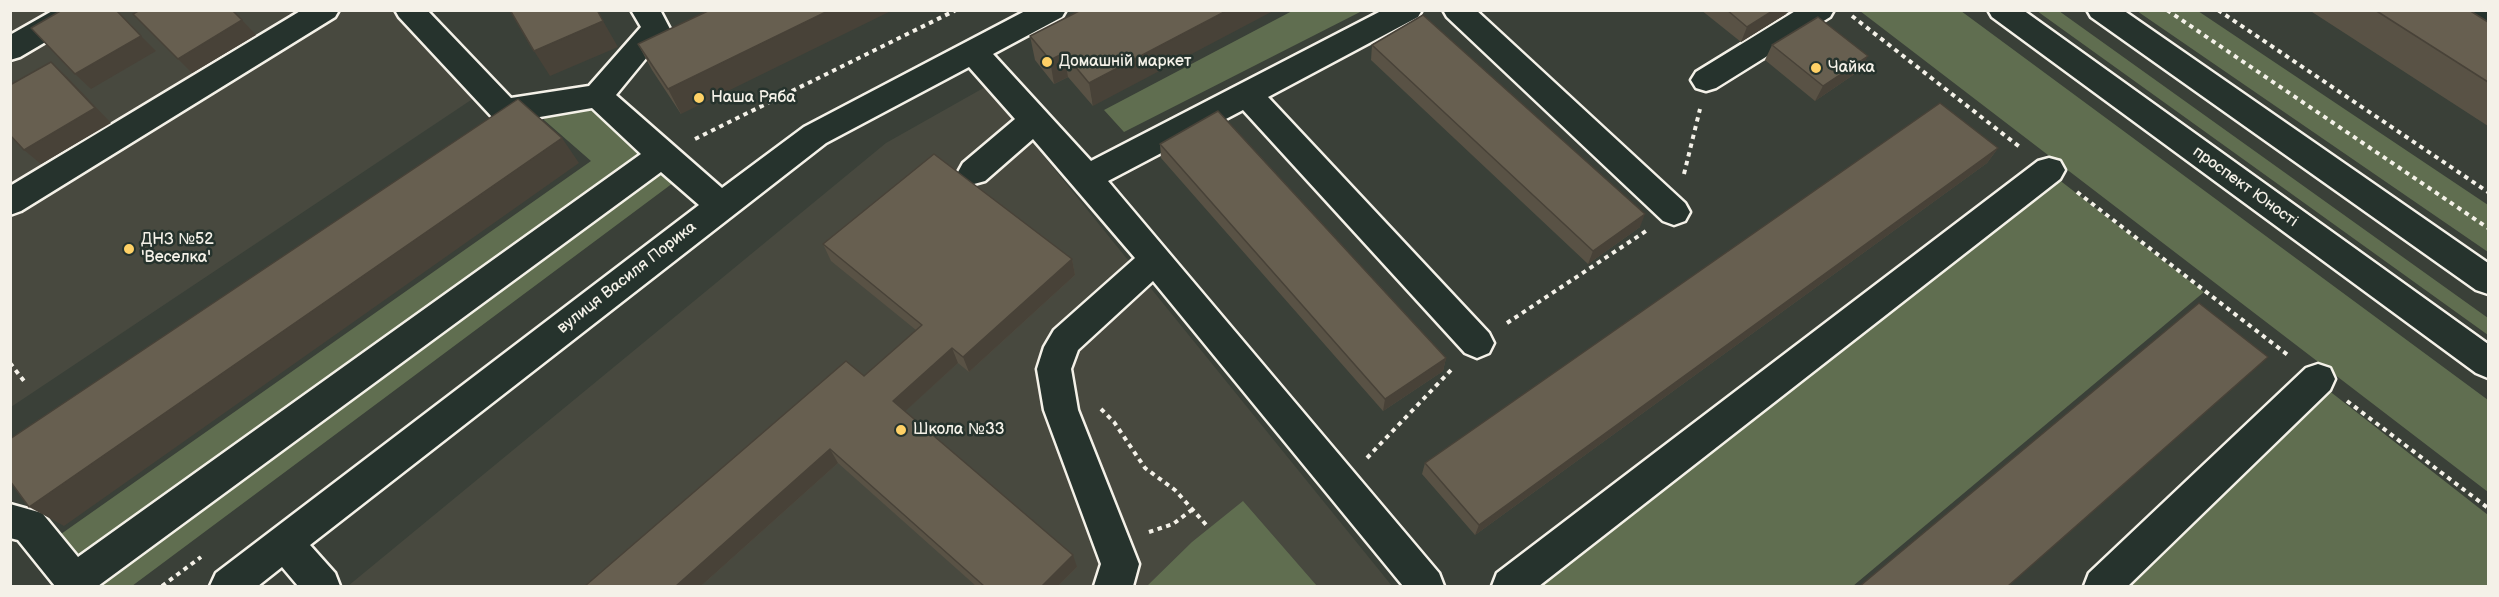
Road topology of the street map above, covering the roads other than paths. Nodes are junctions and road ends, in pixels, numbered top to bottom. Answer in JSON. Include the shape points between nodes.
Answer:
{"nodes":[{"id":1,"x":78,"y":10,"type":"edge"},
{"id":2,"x":325,"y":10,"type":"edge"},
{"id":3,"x":409,"y":10,"type":"edge"},
{"id":4,"x":645,"y":10,"type":"edge"},
{"id":5,"x":1052,"y":10,"type":"edge"},
{"id":6,"x":1408,"y":10,"type":"edge"},
{"id":7,"x":1457,"y":10,"type":"edge"},
{"id":8,"x":1820,"y":10,"type":"edge"},
{"id":9,"x":2002,"y":10,"type":"edge"},
{"id":10,"x":2101,"y":10,"type":"edge"},
{"id":11,"x":2473,"y":10,"type":"edge"},
{"id":12,"x":2488,"y":21,"type":"edge"},
{"id":13,"x":10,"y":49,"type":"edge"},
{"id":14,"x":972,"y":51,"type":"junction"},
{"id":15,"x":1706,"y":80,"type":"road end"},
{"id":16,"x":1247,"y":94,"type":"junction"},
{"id":17,"x":598,"y":96,"type":"junction"},
{"id":18,"x":1035,"y":120,"type":"junction"},
{"id":19,"x":662,"y":155,"type":"junction"},
{"id":20,"x":2049,"y":170,"type":"road end"},
{"id":21,"x":974,"y":172,"type":"dead end"},
{"id":22,"x":1087,"y":178,"type":"junction"},
{"id":23,"x":10,"y":202,"type":"edge"},
{"id":24,"x":721,"y":206,"type":"junction"},
{"id":25,"x":1674,"y":212,"type":"road end"},
{"id":26,"x":1155,"y":260,"type":"junction"},
{"id":27,"x":2488,"y":280,"type":"edge"},
{"id":28,"x":1477,"y":343,"type":"road end"},
{"id":29,"x":2488,"y":363,"type":"edge"},
{"id":30,"x":2318,"y":379,"type":"road end"},
{"id":31,"x":10,"y":521,"type":"edge"},
{"id":32,"x":285,"y":543,"type":"junction"},
{"id":33,"x":1114,"y":570,"type":"edge"},
{"id":34,"x":76,"y":584,"type":"edge"},
{"id":35,"x":229,"y":586,"type":"edge"},
{"id":36,"x":322,"y":586,"type":"edge"},
{"id":37,"x":1426,"y":586,"type":"edge"},
{"id":38,"x":1510,"y":586,"type":"edge"},
{"id":39,"x":2102,"y":586,"type":"edge"}],
"edges":[{"from":1,"to":13,"type":"main road"},
{"from":2,"to":23,"type":"main road"},
{"from":3,"to":17,"type":"main road","via":[[505,111]]},
{"from":4,"to":17,"type":"main road","via":[[656,29]]},
{"from":5,"to":14,"type":"main road","name":"вулиця Василя Порика"},
{"from":6,"to":16,"type":"main road"},
{"from":7,"to":25,"type":"main road"},
{"from":8,"to":15,"type":"main road"},
{"from":9,"to":29,"type":"main road","name":"проспект Юності"},
{"from":10,"to":27,"type":"main road"},
{"from":11,"to":12,"type":"main road"},
{"from":14,"to":18,"type":"main road"},
{"from":14,"to":24,"type":"main road","name":"вулиця Василя Порика","via":[[815,135]]},
{"from":16,"to":22,"type":"main road"},
{"from":16,"to":28,"type":"main road"},
{"from":17,"to":19,"type":"main road"},
{"from":18,"to":21,"type":"main road"},
{"from":18,"to":22,"type":"main road"},
{"from":19,"to":24,"type":"main road"},
{"from":19,"to":34,"type":"main road"},
{"from":20,"to":38,"type":"main road"},
{"from":22,"to":26,"type":"main road"},
{"from":24,"to":32,"type":"main road","name":"вулиця Василя Порика"},
{"from":26,"to":33,"type":"main road","via":[[1061,347],[1054,369],[1061,410]]},
{"from":26,"to":37,"type":"main road"},
{"from":30,"to":39,"type":"main road"},
{"from":31,"to":34,"type":"main road","via":[[29,525]]},
{"from":32,"to":35,"type":"main road","name":"вулиця Василя Порика"},
{"from":32,"to":36,"type":"main road"}]}
